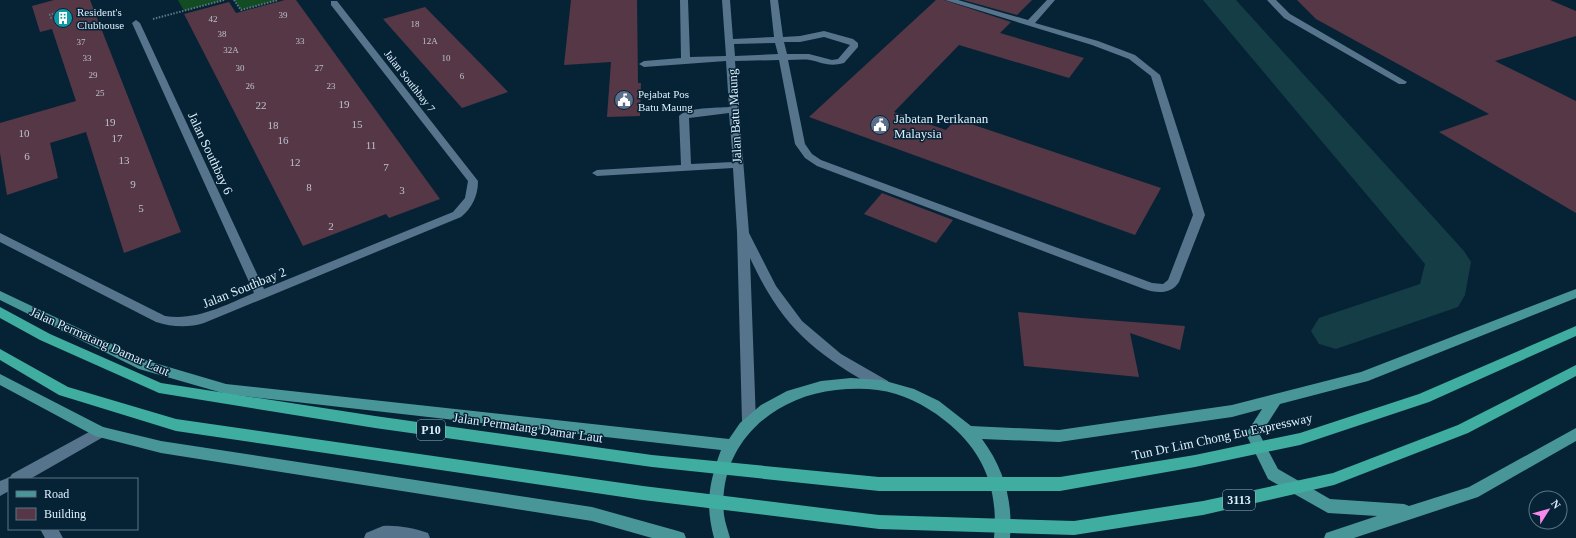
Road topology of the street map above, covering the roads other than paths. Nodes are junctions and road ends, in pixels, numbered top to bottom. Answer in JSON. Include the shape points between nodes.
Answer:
{"nodes":[{"id":1,"x":684,"y":0,"type":"edge"},
{"id":2,"x":726,"y":0,"type":"edge"},
{"id":3,"x":774,"y":0,"type":"edge"},
{"id":4,"x":949,"y":0,"type":"edge"},
{"id":5,"x":1051,"y":0,"type":"edge"},
{"id":6,"x":1271,"y":0,"type":"edge"},
{"id":7,"x":334,"y":3,"type":"dead end"},
{"id":8,"x":136,"y":24,"type":"road end"},
{"id":9,"x":1029,"y":24,"type":"junction"},
{"id":10,"x":779,"y":39,"type":"junction"},
{"id":11,"x":730,"y":42,"type":"junction"},
{"id":12,"x":783,"y":57,"type":"junction"},
{"id":13,"x":731,"y":59,"type":"junction"},
{"id":14,"x":686,"y":60,"type":"junction"},
{"id":15,"x":644,"y":64,"type":"dead end"},
{"id":16,"x":1402,"y":82,"type":"dead end"},
{"id":17,"x":733,"y":110,"type":"junction"},
{"id":18,"x":737,"y":165,"type":"junction"},
{"id":19,"x":686,"y":168,"type":"junction"},
{"id":20,"x":597,"y":173,"type":"dead end"},
{"id":21,"x":468,"y":174,"type":"joint"},
{"id":22,"x":743,"y":232,"type":"junction"},
{"id":23,"x":0,"y":237,"type":"edge"},
{"id":24,"x":1576,"y":293,"type":"edge"},
{"id":25,"x":0,"y":295,"type":"edge"},
{"id":26,"x":261,"y":295,"type":"junction"},
{"id":27,"x":0,"y":312,"type":"edge"},
{"id":28,"x":1576,"y":331,"type":"edge"},
{"id":29,"x":0,"y":354,"type":"edge"},
{"id":30,"x":1576,"y":370,"type":"edge"},
{"id":31,"x":0,"y":379,"type":"edge"},
{"id":32,"x":884,"y":385,"type":"junction"},
{"id":33,"x":1276,"y":399,"type":"junction"},
{"id":34,"x":749,"y":422,"type":"junction"},
{"id":35,"x":100,"y":432,"type":"junction"},
{"id":36,"x":968,"y":432,"type":"junction"},
{"id":37,"x":1576,"y":434,"type":"edge"},
{"id":38,"x":731,"y":445,"type":"junction"},
{"id":39,"x":21,"y":478,"type":"edge"},
{"id":40,"x":879,"y":484,"type":"joint"},
{"id":41,"x":1411,"y":512,"type":"junction"},
{"id":42,"x":49,"y":530,"type":"edge"},
{"id":43,"x":55,"y":538,"type":"edge"},
{"id":44,"x":372,"y":538,"type":"edge"},
{"id":45,"x":422,"y":538,"type":"edge"},
{"id":46,"x":678,"y":538,"type":"edge"},
{"id":47,"x":722,"y":538,"type":"edge"},
{"id":48,"x":1002,"y":538,"type":"edge"},
{"id":49,"x":1332,"y":538,"type":"edge"}],
"edges":[{"from":1,"to":14,"type":"street"},
{"from":2,"to":11,"type":"street","name":"Jalan Batu Maung"},
{"from":3,"to":10,"type":"street"},
{"from":4,"to":9,"type":"street"},
{"from":5,"to":9,"type":"street"},
{"from":6,"to":16,"type":"street","via":[[1287,16]]},
{"from":7,"to":21,"type":"street","name":"Jalan Southbay 7"},
{"from":8,"to":26,"type":"street","name":"Jalan Southbay 6"},
{"from":9,"to":12,"type":"street","via":[[1095,43],[1132,57],[1155,75],[1199,215],[1173,282],[1169,286],[1148,286],[821,164],[804,152],[800,144]]},
{"from":10,"to":11,"type":"street"},
{"from":10,"to":12,"type":"street"},
{"from":10,"to":12,"type":"street","via":[[800,39],[824,34],[850,41],[854,45],[841,60],[832,63],[809,57]]},
{"from":11,"to":13,"type":"street","name":"Jalan Batu Maung"},
{"from":12,"to":13,"type":"street"},
{"from":13,"to":14,"type":"street"},
{"from":13,"to":17,"type":"street","name":"Jalan Batu Maung"},
{"from":14,"to":15,"type":"street"},
{"from":17,"to":18,"type":"street","name":"Jalan Batu Maung"},
{"from":17,"to":19,"type":"street","via":[[692,112],[684,116]]},
{"from":18,"to":19,"type":"street"},
{"from":18,"to":22,"type":"street","name":"Jalan Batu Maung"},
{"from":19,"to":20,"type":"street"},
{"from":21,"to":26,"type":"street","name":"Jalan Southbay 2","via":[[473,181],[473,190],[462,212],[452,218]]},
{"from":22,"to":32,"type":"street","name":"Jalan Batu Maung","via":[[775,295],[801,328],[819,346],[842,363]]},
{"from":22,"to":34,"type":"street","name":"Jalan Batu Maung"},
{"from":23,"to":26,"type":"street","name":"Jalan Southbay 2","via":[[160,319],[172,322],[200,320]]},
{"from":24,"to":33,"type":"main road","via":[[1363,377]]},
{"from":25,"to":38,"type":"main road","via":[[144,365],[226,389]]},
{"from":27,"to":40,"type":"highway","name":"Jalan Permatang Damar Laut","number":"P10","via":[[45,337],[159,388],[652,461]]},
{"from":28,"to":40,"type":"highway","name":"Tun Dr Lim Chong Eu Expressway","via":[[1424,398],[1300,439],[1196,461],[1060,484]]},
{"from":29,"to":30,"type":"highway","number":"3113","via":[[64,391],[176,425],[643,493],[879,522],[1074,528],[1203,508],[1334,479],[1463,428]]},
{"from":31,"to":35,"type":"main road"},
{"from":32,"to":34,"type":"main road","via":[[851,382],[813,387],[778,400]]},
{"from":32,"to":36,"type":"main road","via":[[915,395],[943,411]]},
{"from":33,"to":36,"type":"main road","via":[[1232,411],[1059,436]]},
{"from":33,"to":41,"type":"main road","via":[[1253,434],[1273,474],[1328,506]]},
{"from":34,"to":38,"type":"main road"},
{"from":35,"to":39,"type":"street"},
{"from":35,"to":46,"type":"main road","via":[[161,447],[592,514]]},
{"from":36,"to":48,"type":"main road","via":[[988,457],[1000,486],[1005,518]]},
{"from":37,"to":41,"type":"main road","via":[[1473,492]]},
{"from":38,"to":47,"type":"main road","via":[[718,477],[716,512]]},
{"from":41,"to":49,"type":"main road"},
{"from":42,"to":43,"type":"street"},
{"from":44,"to":45,"type":"street","via":[[390,533]]}]}
